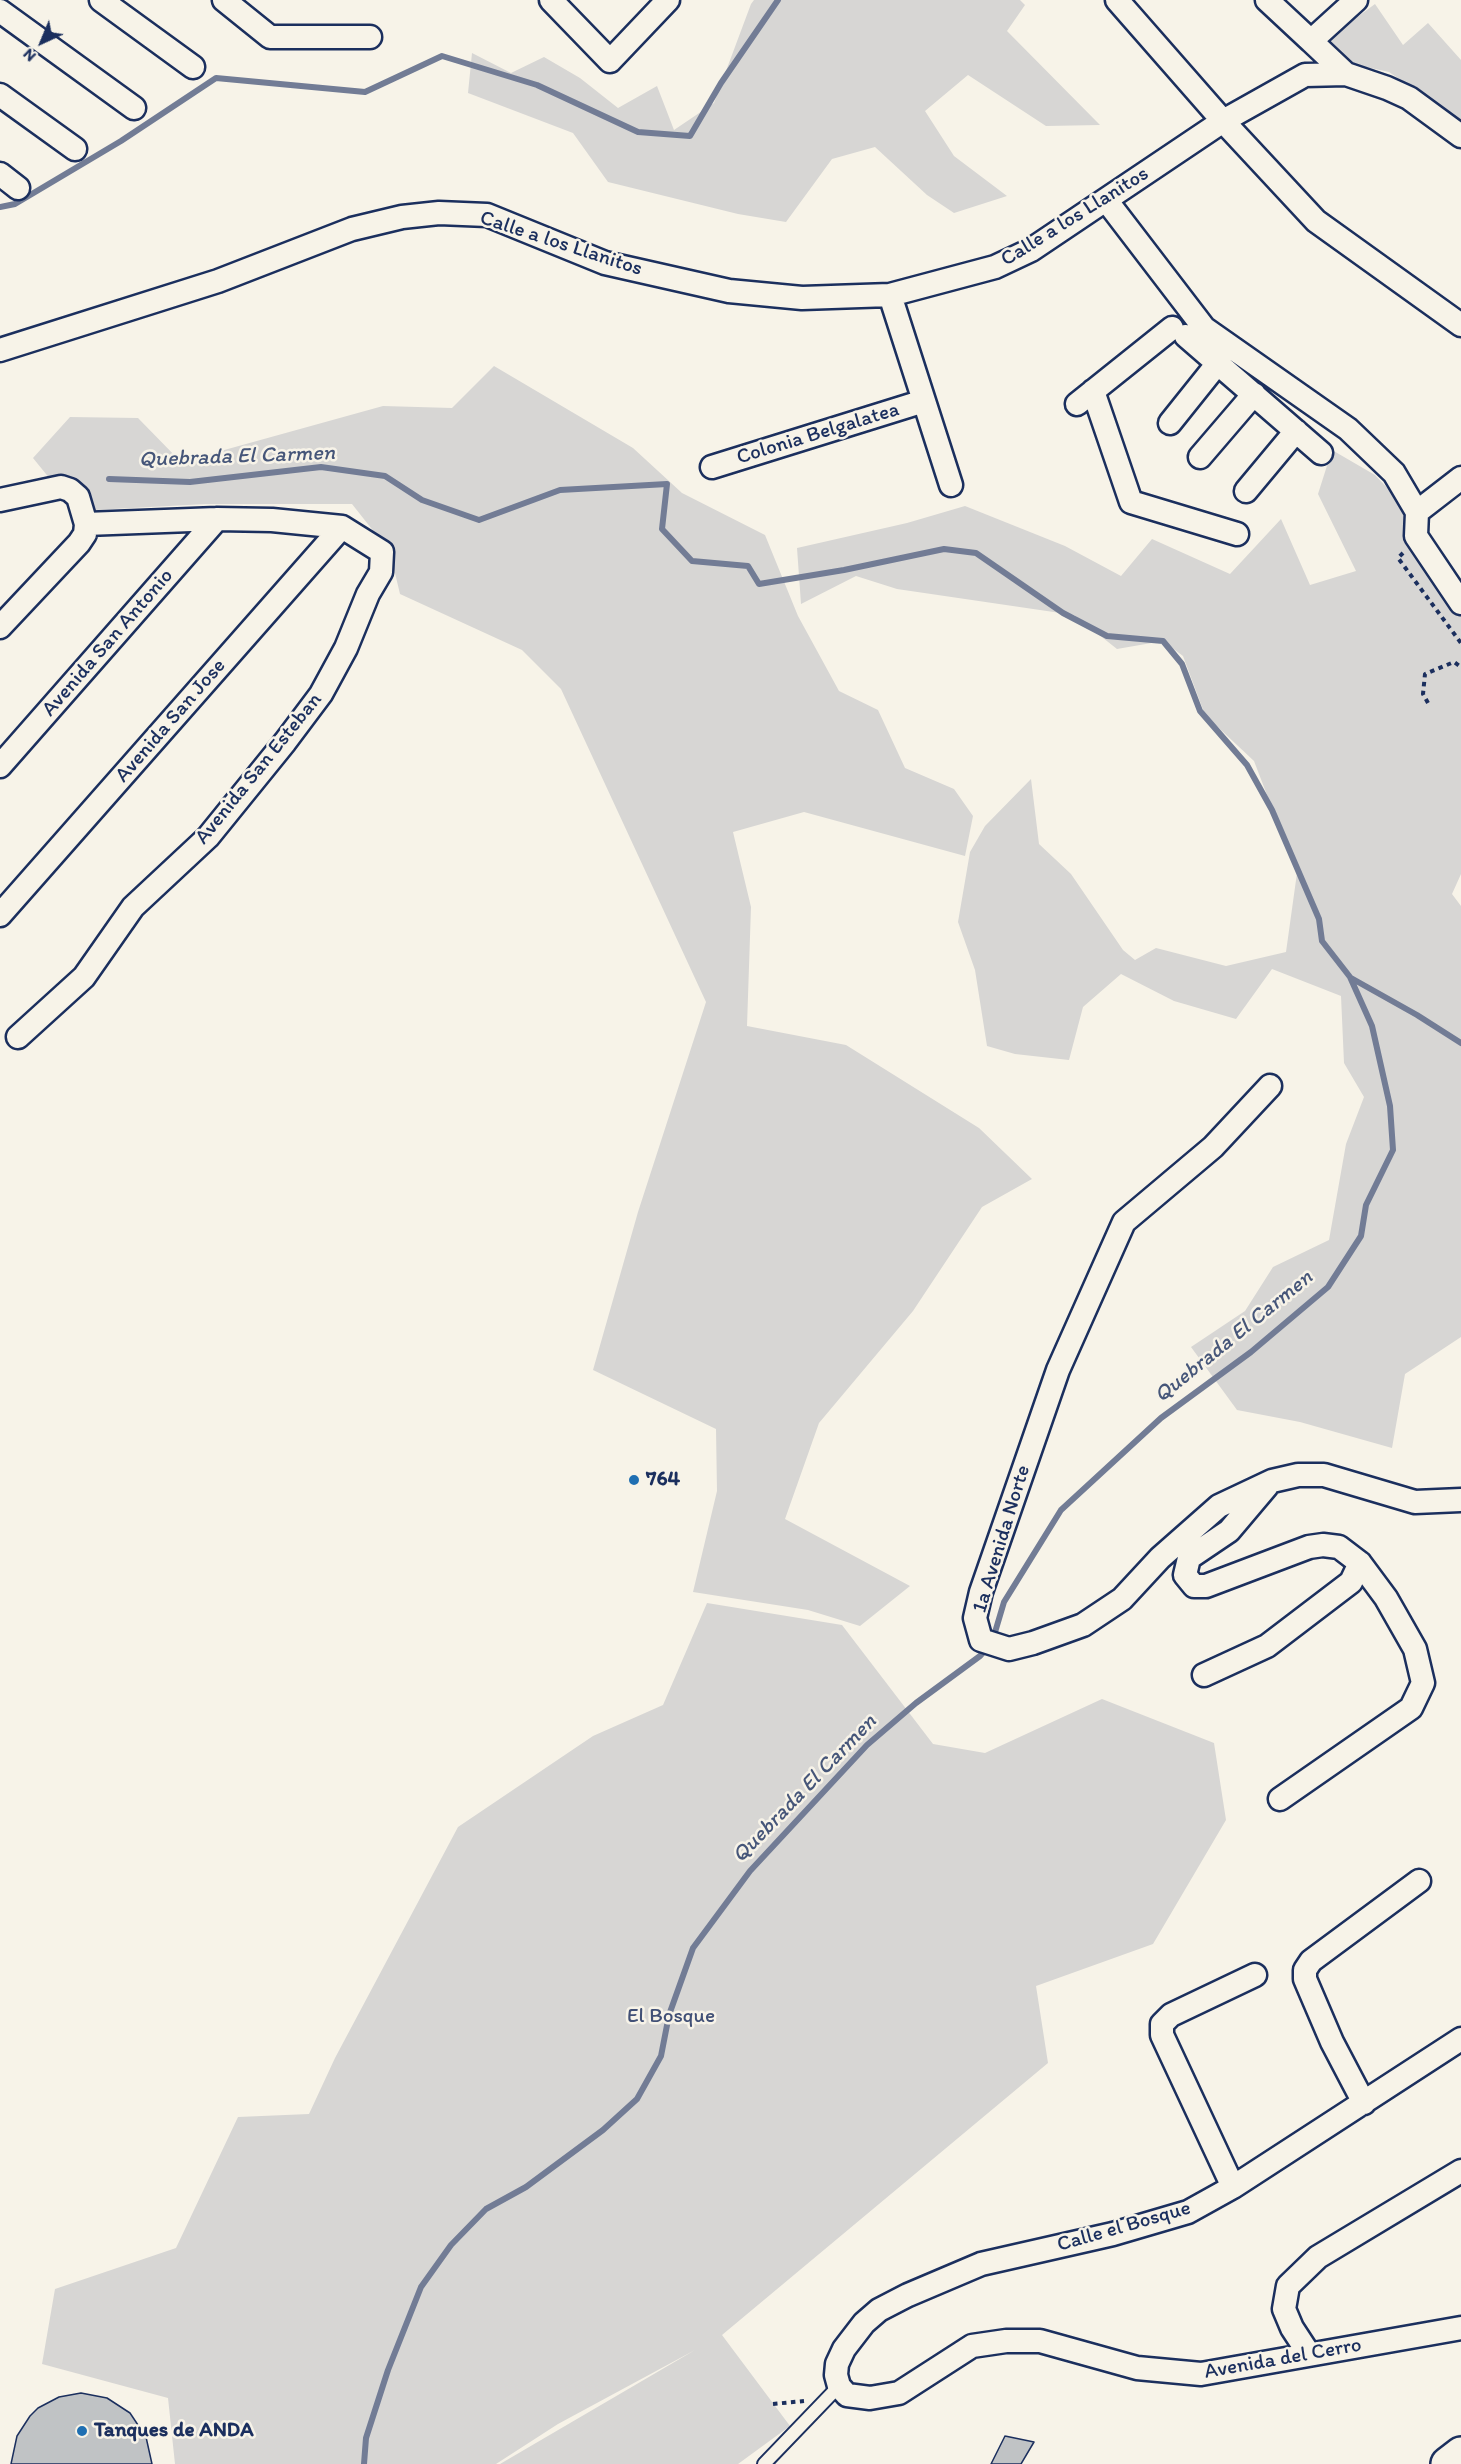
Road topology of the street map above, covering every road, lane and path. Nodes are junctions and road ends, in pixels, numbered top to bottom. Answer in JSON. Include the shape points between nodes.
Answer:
{"nodes":[{"id":1,"x":101,"y":0,"type":"edge"},
{"id":2,"x":224,"y":0,"type":"edge"},
{"id":3,"x":551,"y":0,"type":"edge"},
{"id":4,"x":668,"y":0,"type":"edge"},
{"id":5,"x":1117,"y":0,"type":"edge"},
{"id":6,"x":1267,"y":0,"type":"edge"},
{"id":7,"x":1356,"y":0,"type":"edge"},
{"id":8,"x":0,"y":11,"type":"edge"},
{"id":9,"x":370,"y":37,"type":"dead end"},
{"id":10,"x":1311,"y":41,"type":"junction"},
{"id":11,"x":193,"y":67,"type":"dead end"},
{"id":12,"x":1346,"y":74,"type":"junction"},
{"id":13,"x":0,"y":95,"type":"edge"},
{"id":14,"x":134,"y":108,"type":"dead end"},
{"id":15,"x":1223,"y":121,"type":"junction"},
{"id":16,"x":1461,"y":136,"type":"edge"},
{"id":17,"x":75,"y":149,"type":"dead end"},
{"id":18,"x":0,"y":174,"type":"edge"},
{"id":19,"x":18,"y":188,"type":"dead end"},
{"id":20,"x":1106,"y":200,"type":"junction"},
{"id":21,"x":890,"y":295,"type":"junction"},
{"id":22,"x":1461,"y":325,"type":"edge"},
{"id":23,"x":0,"y":350,"type":"edge"},
{"id":24,"x":1218,"y":363,"type":"junction"},
{"id":25,"x":1254,"y":394,"type":"junction"},
{"id":26,"x":924,"y":401,"type":"junction"},
{"id":27,"x":1170,"y":423,"type":"dead end"},
{"id":28,"x":1296,"y":431,"type":"junction"},
{"id":29,"x":1321,"y":453,"type":"dead end"},
{"id":30,"x":1200,"y":457,"type":"dead end"},
{"id":31,"x":712,"y":467,"type":"dead end"},
{"id":32,"x":1461,"y":478,"type":"edge"},
{"id":33,"x":951,"y":485,"type":"dead end"},
{"id":34,"x":1246,"y":491,"type":"dead end"},
{"id":35,"x":0,"y":500,"type":"edge"},
{"id":36,"x":1417,"y":513,"type":"junction"},
{"id":37,"x":217,"y":519,"type":"junction"},
{"id":38,"x":86,"y":524,"type":"junction"},
{"id":39,"x":342,"y":527,"type":"junction"},
{"id":40,"x":1237,"y":534,"type":"dead end"},
{"id":41,"x":1461,"y":603,"type":"edge"},
{"id":42,"x":0,"y":627,"type":"edge"},
{"id":43,"x":1461,"y":667,"type":"edge"},
{"id":44,"x":1428,"y":704,"type":"dead end"},
{"id":45,"x":0,"y":766,"type":"edge"},
{"id":46,"x":0,"y":915,"type":"edge"},
{"id":47,"x":18,"y":1037,"type":"dead end"},
{"id":48,"x":1270,"y":1086,"type":"dead end"},
{"id":49,"x":1272,"y":1481,"type":"junction"},
{"id":50,"x":1461,"y":1500,"type":"edge"},
{"id":51,"x":1360,"y":1563,"type":"junction"},
{"id":52,"x":1204,"y":1675,"type":"dead end"},
{"id":53,"x":1280,"y":1798,"type":"dead end"},
{"id":54,"x":1419,"y":1881,"type":"dead end"},
{"id":55,"x":1255,"y":1975,"type":"dead end"},
{"id":56,"x":1461,"y":2039,"type":"edge"},
{"id":57,"x":1364,"y":2103,"type":"junction"},
{"id":58,"x":1461,"y":2171,"type":"edge"},
{"id":59,"x":1233,"y":2187,"type":"junction"},
{"id":60,"x":1461,"y":2328,"type":"edge"},
{"id":61,"x":1309,"y":2354,"type":"junction"},
{"id":62,"x":839,"y":2386,"type":"junction"},
{"id":63,"x":1461,"y":2454,"type":"edge"},
{"id":64,"x":764,"y":2464,"type":"edge"},
{"id":65,"x":1448,"y":2464,"type":"edge"}],
"edges":[{"from":1,"to":11,"type":"street"},
{"from":2,"to":9,"type":"street","via":[[270,37]]},
{"from":3,"to":4,"type":"street","via":[[610,61]]},
{"from":5,"to":15,"type":"street"},
{"from":6,"to":10,"type":"street"},
{"from":7,"to":10,"type":"street"},
{"from":8,"to":14,"type":"street"},
{"from":10,"to":12,"type":"street"},
{"from":12,"to":15,"type":"street","name":"Calle a los Llanitos","via":[[1305,75]]},
{"from":12,"to":16,"type":"street","name":"Calle a los Llanitos","via":[[1409,98]]},
{"from":13,"to":17,"type":"street"},
{"from":15,"to":20,"type":"street","name":"Calle a los Llanitos"},
{"from":15,"to":22,"type":"street","via":[[1316,221]]},
{"from":18,"to":19,"type":"street"},
{"from":20,"to":21,"type":"street","name":"Calle a los Llanitos","via":[[1031,250],[995,267]]},
{"from":20,"to":36,"type":"street","via":[[1204,328],[1348,429],[1394,473]]},
{"from":21,"to":23,"type":"street","name":"Calle a los Llanitos","via":[[802,298],[729,291],[605,262],[488,215],[439,213],[352,229],[218,281]]},
{"from":21,"to":26,"type":"street","name":"Colonia Belgalatea"},
{"from":24,"to":25,"type":"street"},
{"from":24,"to":27,"type":"street"},
{"from":24,"to":40,"type":"street","via":[[1179,332],[1085,398],[1131,502]]},
{"from":25,"to":28,"type":"street"},
{"from":25,"to":30,"type":"street"},
{"from":26,"to":31,"type":"street","name":"Colonia Belgalatea"},
{"from":26,"to":33,"type":"street","name":"Colonia Belgalatea"},
{"from":28,"to":29,"type":"street"},
{"from":28,"to":34,"type":"street"},
{"from":32,"to":36,"type":"street"},
{"from":35,"to":38,"type":"street","via":[[61,487],[78,497]]},
{"from":36,"to":41,"type":"street","via":[[1416,536]]},
{"from":37,"to":38,"type":"street"},
{"from":37,"to":39,"type":"street"},
{"from":37,"to":45,"type":"street","name":"Avenida San Antonio"},
{"from":38,"to":42,"type":"street","via":[[79,543]]},
{"from":39,"to":46,"type":"street","name":"Avenida San Jose"},
{"from":39,"to":47,"type":"street","name":"Avenida San Esteban","via":[[382,552],[381,572],[321,693],[208,837],[133,907],[84,977]]},
{"from":43,"to":44,"type":"path","via":[[1454,662],[1425,674],[1423,694]]},
{"from":48,"to":49,"type":"street","name":"1a Avenida Norte","via":[[1213,1147],[1125,1222],[1058,1370],[981,1592],[975,1618],[981,1640],[1009,1649],[1083,1625],[1122,1599],[1160,1558],[1219,1506]]},
{"from":49,"to":50,"type":"street","name":"1a Avenida Norte","via":[[1298,1474],[1324,1475],[1415,1502]]},
{"from":49,"to":51,"type":"street","via":[[1229,1531],[1189,1558],[1185,1575],[1194,1586],[1206,1586],[1323,1545],[1339,1547]]},
{"from":51,"to":52,"type":"street","via":[[1350,1582],[1268,1646]]},
{"from":51,"to":53,"type":"street","via":[[1386,1598],[1415,1649],[1423,1683],[1411,1708]]},
{"from":54,"to":57,"type":"street","via":[[1311,1961],[1305,1970],[1305,1979],[1332,2042]]},
{"from":55,"to":59,"type":"street","via":[[1171,2015],[1162,2024],[1162,2035]]},
{"from":56,"to":57,"type":"street","name":"Calle el Bosque"},
{"from":57,"to":59,"type":"street","name":"Calle el Bosque"},
{"from":58,"to":61,"type":"street","via":[[1318,2257],[1288,2286],[1284,2309]]},
{"from":59,"to":62,"type":"street","name":"Calle el Bosque","via":[[1188,2212],[1113,2234],[981,2264],[908,2295],[879,2310],[852,2337],[837,2364]]},
{"from":60,"to":61,"type":"street","name":"Avenida del Cerro"},
{"from":61,"to":62,"type":"street","name":"Avenida del Cerro","via":[[1201,2374],[1137,2368],[1040,2341],[1006,2341],[972,2346],[899,2393],[856,2397],[847,2395]]},
{"from":62,"to":64,"type":"lane"},
{"from":63,"to":65,"type":"street"}]}
